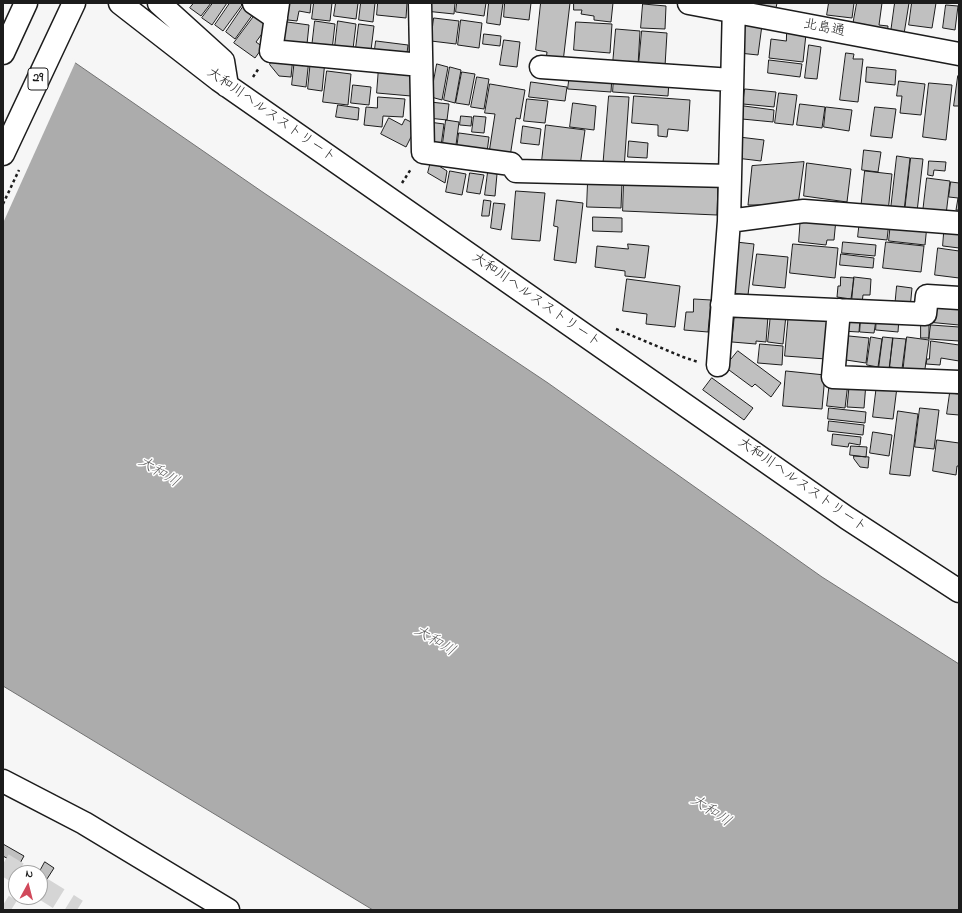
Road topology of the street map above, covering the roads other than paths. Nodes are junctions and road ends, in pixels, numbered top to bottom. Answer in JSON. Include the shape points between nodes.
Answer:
{"nodes":[{"id":1,"x":26,"y":3,"type":"edge"},
{"id":2,"x":74,"y":3,"type":"edge"},
{"id":3,"x":120,"y":3,"type":"edge"},
{"id":4,"x":160,"y":3,"type":"edge"},
{"id":5,"x":254,"y":3,"type":"edge"},
{"id":6,"x":420,"y":3,"type":"edge"},
{"id":7,"x":689,"y":3,"type":"edge"},
{"id":8,"x":734,"y":7,"type":"edge"},
{"id":9,"x":277,"y":10,"type":"edge"},
{"id":10,"x":3,"y":53,"type":"edge"},
{"id":11,"x":959,"y":54,"type":"edge"},
{"id":12,"x":421,"y":65,"type":"junction"},
{"id":13,"x":541,"y":67,"type":"dead end"},
{"id":14,"x":732,"y":80,"type":"junction"},
{"id":15,"x":233,"y":90,"type":"junction"},
{"id":16,"x":3,"y":154,"type":"edge"},
{"id":17,"x":730,"y":176,"type":"junction"},
{"id":18,"x":728,"y":220,"type":"junction"},
{"id":19,"x":959,"y":223,"type":"edge"},
{"id":20,"x":959,"y":298,"type":"edge"},
{"id":21,"x":722,"y":305,"type":"junction"},
{"id":22,"x":839,"y":310,"type":"junction"},
{"id":23,"x":718,"y":365,"type":"road end"},
{"id":24,"x":959,"y":382,"type":"edge"},
{"id":25,"x":959,"y":591,"type":"edge"},
{"id":26,"x":3,"y":781,"type":"edge"},
{"id":27,"x":228,"y":910,"type":"edge"}],
"edges":[{"from":1,"to":10,"type":"street"},
{"from":2,"to":16,"type":"street","number":"29"},
{"from":3,"to":15,"type":"street","name":"大和川ヘルスストリート"},
{"from":4,"to":15,"type":"street","via":[[223,61]]},
{"from":5,"to":9,"type":"street"},
{"from":6,"to":12,"type":"street"},
{"from":7,"to":8,"type":"street","name":"北島通"},
{"from":8,"to":11,"type":"street","name":"北島通"},
{"from":8,"to":14,"type":"street"},
{"from":9,"to":12,"type":"street","via":[[271,51]]},
{"from":12,"to":17,"type":"street","via":[[423,152],[511,164],[516,171]]},
{"from":13,"to":14,"type":"street"},
{"from":14,"to":17,"type":"street"},
{"from":15,"to":25,"type":"street","name":"大和川ヘルスストリート","via":[[841,513]]},
{"from":17,"to":18,"type":"street"},
{"from":18,"to":19,"type":"street","via":[[804,211]]},
{"from":18,"to":21,"type":"street"},
{"from":20,"to":22,"type":"street","via":[[927,296],[925,314]]},
{"from":21,"to":22,"type":"street"},
{"from":21,"to":23,"type":"street"},
{"from":22,"to":24,"type":"street","via":[[834,377]]},
{"from":26,"to":27,"type":"street","via":[[84,823]]}]}
